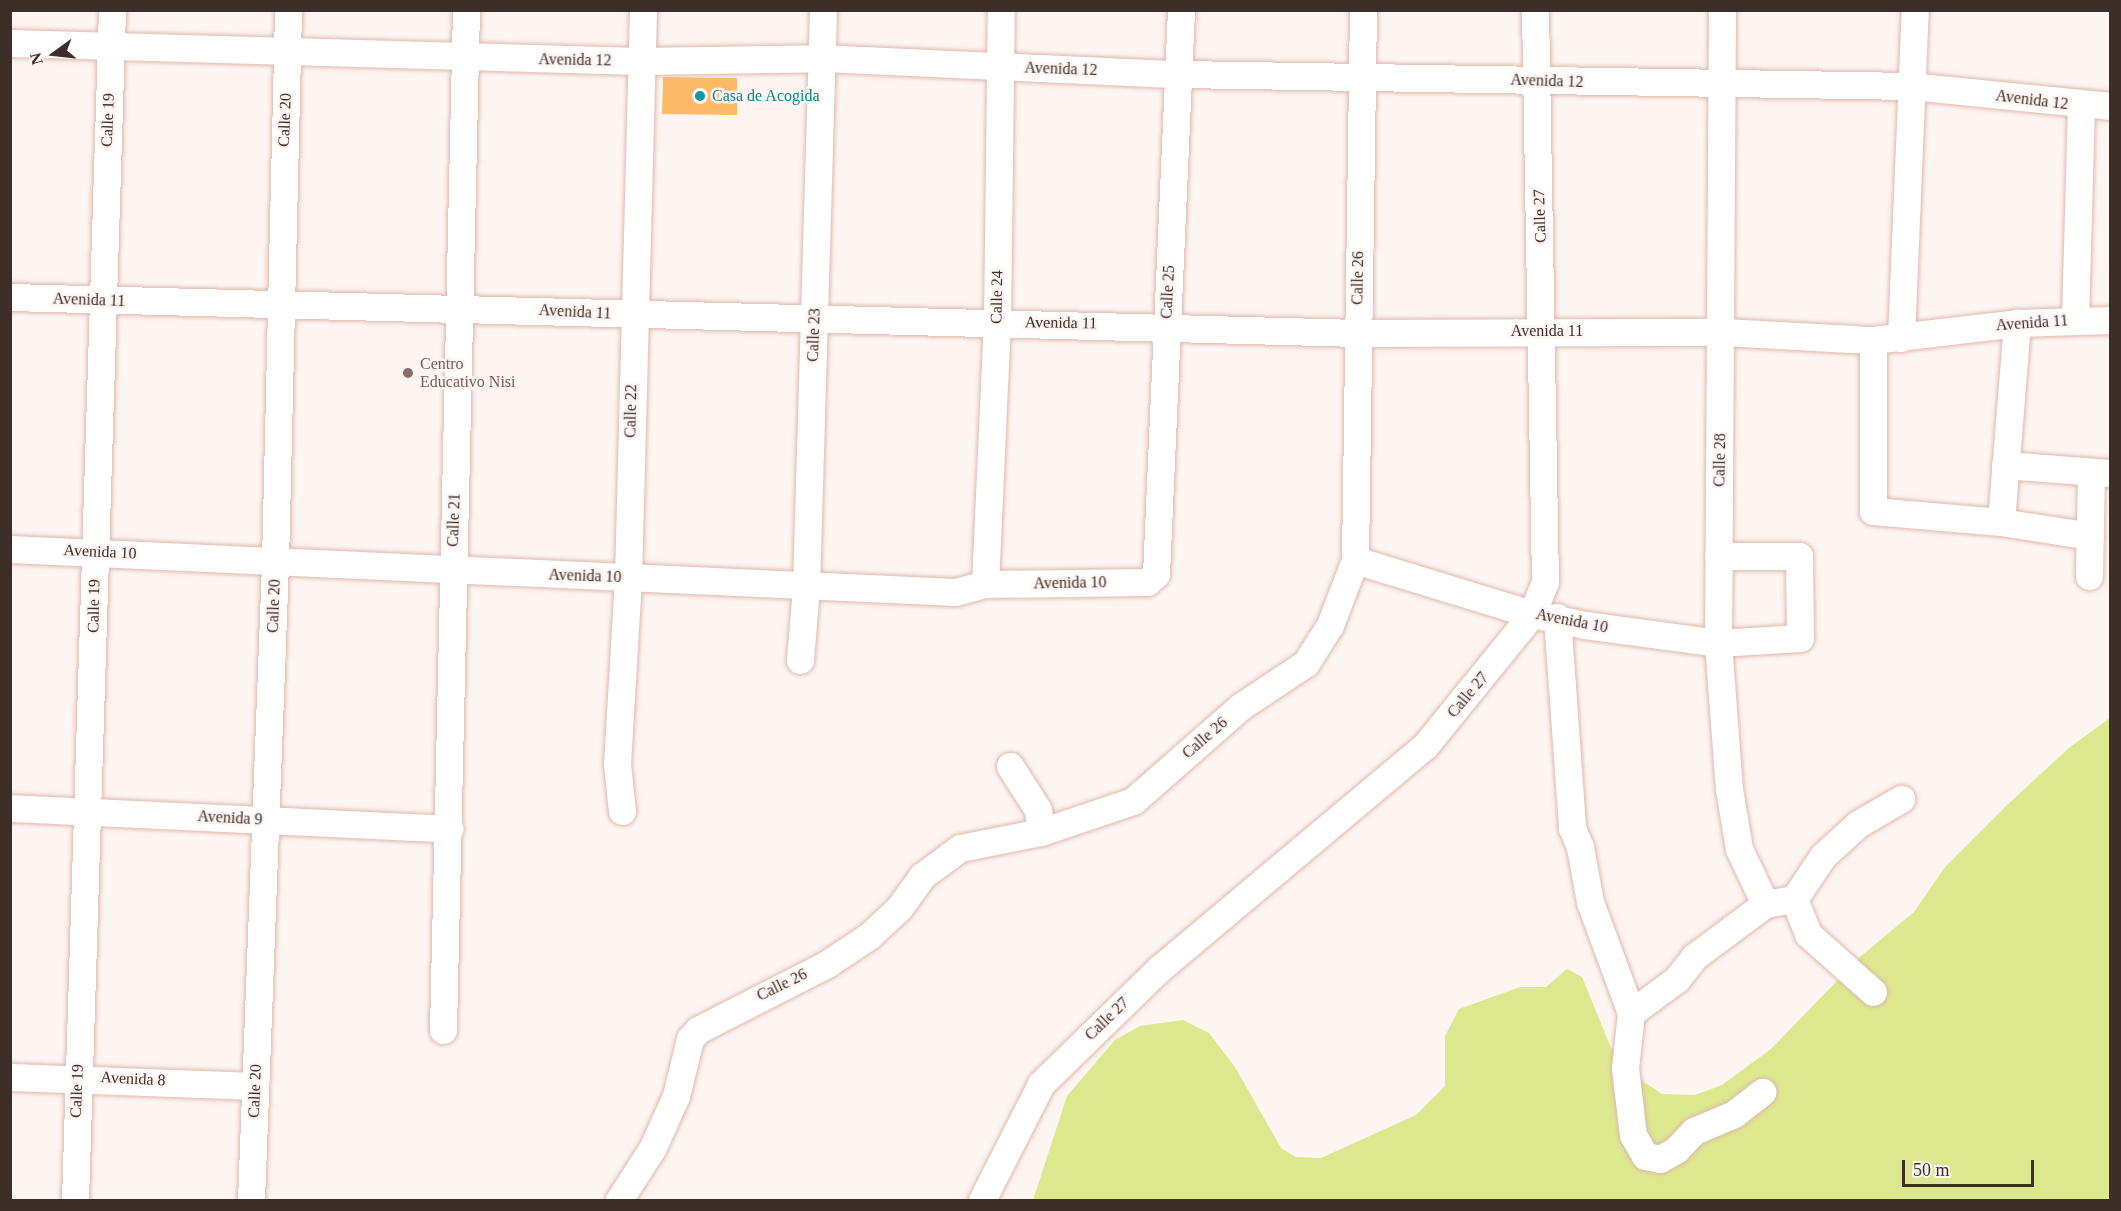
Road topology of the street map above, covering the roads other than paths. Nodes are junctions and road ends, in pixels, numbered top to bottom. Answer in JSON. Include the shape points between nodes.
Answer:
{"nodes":[{"id":1,"x":112,"y":10,"type":"edge"},
{"id":2,"x":288,"y":10,"type":"edge"},
{"id":3,"x":466,"y":10,"type":"edge"},
{"id":4,"x":643,"y":10,"type":"edge"},
{"id":5,"x":823,"y":10,"type":"edge"},
{"id":6,"x":1001,"y":10,"type":"edge"},
{"id":7,"x":1181,"y":10,"type":"edge"},
{"id":8,"x":1363,"y":10,"type":"edge"},
{"id":9,"x":1536,"y":10,"type":"edge"},
{"id":10,"x":1722,"y":10,"type":"edge"},
{"id":11,"x":1916,"y":10,"type":"edge"},
{"id":12,"x":10,"y":43,"type":"edge"},
{"id":13,"x":111,"y":46,"type":"junction"},
{"id":14,"x":288,"y":49,"type":"junction"},
{"id":15,"x":465,"y":57,"type":"junction"},
{"id":16,"x":821,"y":58,"type":"junction"},
{"id":17,"x":640,"y":61,"type":"junction"},
{"id":18,"x":999,"y":67,"type":"junction"},
{"id":19,"x":1180,"y":74,"type":"junction"},
{"id":20,"x":1362,"y":74,"type":"junction"},
{"id":21,"x":1535,"y":81,"type":"junction"},
{"id":22,"x":1722,"y":86,"type":"junction"},
{"id":23,"x":1910,"y":86,"type":"junction"},
{"id":24,"x":2081,"y":106,"type":"junction"},
{"id":25,"x":2110,"y":106,"type":"edge"},
{"id":26,"x":10,"y":297,"type":"edge"},
{"id":27,"x":103,"y":301,"type":"junction"},
{"id":28,"x":280,"y":303,"type":"junction"},
{"id":29,"x":461,"y":306,"type":"junction"},
{"id":30,"x":633,"y":315,"type":"junction"},
{"id":31,"x":814,"y":316,"type":"junction"},
{"id":32,"x":2075,"y":320,"type":"junction"},
{"id":33,"x":2110,"y":320,"type":"edge"},
{"id":34,"x":997,"y":323,"type":"junction"},
{"id":35,"x":2017,"y":323,"type":"junction"},
{"id":36,"x":1167,"y":325,"type":"junction"},
{"id":37,"x":1544,"y":330,"type":"junction"},
{"id":38,"x":1723,"y":332,"type":"junction"},
{"id":39,"x":1357,"y":333,"type":"junction"},
{"id":40,"x":1901,"y":338,"type":"junction"},
{"id":41,"x":1873,"y":340,"type":"junction"},
{"id":42,"x":2005,"y":465,"type":"junction"},
{"id":43,"x":2101,"y":472,"type":"edge"},
{"id":44,"x":2001,"y":522,"type":"junction"},
{"id":45,"x":2090,"y":536,"type":"junction"},
{"id":46,"x":10,"y":549,"type":"edge"},
{"id":47,"x":95,"y":551,"type":"junction"},
{"id":48,"x":1718,"y":556,"type":"junction"},
{"id":49,"x":1355,"y":560,"type":"junction"},
{"id":50,"x":275,"y":563,"type":"junction"},
{"id":51,"x":452,"y":570,"type":"junction"},
{"id":52,"x":1156,"y":574,"type":"joint"},
{"id":53,"x":2089,"y":576,"type":"dead end"},
{"id":54,"x":628,"y":578,"type":"junction"},
{"id":55,"x":985,"y":584,"type":"junction"},
{"id":56,"x":806,"y":587,"type":"junction"},
{"id":57,"x":1544,"y":615,"type":"junction"},
{"id":58,"x":1718,"y":644,"type":"junction"},
{"id":59,"x":800,"y":660,"type":"dead end"},
{"id":60,"x":1010,"y":766,"type":"dead end"},
{"id":61,"x":1901,"y":800,"type":"dead end"},
{"id":62,"x":10,"y":808,"type":"edge"},
{"id":63,"x":89,"y":811,"type":"junction"},
{"id":64,"x":622,"y":811,"type":"dead end"},
{"id":65,"x":266,"y":819,"type":"junction"},
{"id":66,"x":449,"y":830,"type":"junction"},
{"id":67,"x":1041,"y":832,"type":"junction"},
{"id":68,"x":1794,"y":899,"type":"junction"},
{"id":69,"x":1765,"y":904,"type":"junction"},
{"id":70,"x":1873,"y":992,"type":"dead end"},
{"id":71,"x":1631,"y":1013,"type":"junction"},
{"id":72,"x":444,"y":1030,"type":"dead end"},
{"id":73,"x":78,"y":1076,"type":"junction"},
{"id":74,"x":10,"y":1077,"type":"edge"},
{"id":75,"x":255,"y":1086,"type":"junction"},
{"id":76,"x":1762,"y":1092,"type":"dead end"},
{"id":77,"x":75,"y":1200,"type":"edge"},
{"id":78,"x":251,"y":1200,"type":"edge"},
{"id":79,"x":620,"y":1200,"type":"edge"},
{"id":80,"x":982,"y":1200,"type":"edge"}],
"edges":[{"from":1,"to":13,"type":"street","name":"Calle 19"},
{"from":2,"to":14,"type":"street","name":"Calle 20"},
{"from":3,"to":15,"type":"street","name":"Calle 21"},
{"from":4,"to":17,"type":"street","name":"Calle 22"},
{"from":5,"to":16,"type":"street","name":"Calle 23"},
{"from":6,"to":18,"type":"street","name":"Calle 24"},
{"from":7,"to":19,"type":"street","name":"Calle 25"},
{"from":8,"to":20,"type":"street","name":"Calle 26"},
{"from":9,"to":21,"type":"street","name":"Calle 27"},
{"from":10,"to":22,"type":"street","name":"Calle 28"},
{"from":11,"to":23,"type":"street"},
{"from":12,"to":13,"type":"street","name":"Avenida 12"},
{"from":13,"to":14,"type":"street","name":"Avenida 12"},
{"from":13,"to":27,"type":"street","name":"Calle 19"},
{"from":14,"to":15,"type":"street","name":"Avenida 12"},
{"from":14,"to":28,"type":"street","name":"Calle 20"},
{"from":15,"to":17,"type":"street","name":"Avenida 12"},
{"from":15,"to":29,"type":"street","name":"Calle 21"},
{"from":16,"to":17,"type":"street","name":"Avenida 12"},
{"from":16,"to":18,"type":"street","name":"Avenida 12"},
{"from":16,"to":31,"type":"street","name":"Calle 23"},
{"from":17,"to":30,"type":"street","name":"Calle 22"},
{"from":18,"to":19,"type":"street","name":"Avenida 12"},
{"from":18,"to":34,"type":"street","name":"Calle 24"},
{"from":19,"to":20,"type":"street","name":"Avenida 12"},
{"from":19,"to":36,"type":"street","name":"Calle 25"},
{"from":20,"to":21,"type":"street","name":"Avenida 12"},
{"from":20,"to":39,"type":"street","name":"Calle 26"},
{"from":21,"to":22,"type":"street","name":"Avenida 12"},
{"from":21,"to":37,"type":"street","name":"Calle 27"},
{"from":22,"to":23,"type":"street","name":"Avenida 12"},
{"from":22,"to":38,"type":"street","name":"Calle 28"},
{"from":23,"to":24,"type":"street","name":"Avenida 12"},
{"from":23,"to":40,"type":"street"},
{"from":24,"to":25,"type":"street","name":"Avenida 12"},
{"from":24,"to":32,"type":"street"},
{"from":26,"to":27,"type":"street","name":"Avenida 11"},
{"from":27,"to":28,"type":"street","name":"Avenida 11"},
{"from":27,"to":47,"type":"street","name":"Calle 19"},
{"from":28,"to":29,"type":"street","name":"Avenida 11"},
{"from":28,"to":50,"type":"street","name":"Calle 20"},
{"from":29,"to":30,"type":"street","name":"Avenida 11"},
{"from":29,"to":51,"type":"street","name":"Calle 21"},
{"from":30,"to":31,"type":"street","name":"Avenida 11"},
{"from":30,"to":54,"type":"street","name":"Calle 22"},
{"from":31,"to":34,"type":"street","name":"Avenida 11"},
{"from":31,"to":56,"type":"street","name":"Calle 23"},
{"from":32,"to":33,"type":"street","name":"Avenida 11"},
{"from":32,"to":35,"type":"street","name":"Avenida 11"},
{"from":34,"to":36,"type":"street","name":"Avenida 11"},
{"from":34,"to":55,"type":"street","name":"Calle 24"},
{"from":35,"to":40,"type":"street","name":"Avenida 11"},
{"from":35,"to":42,"type":"street"},
{"from":36,"to":39,"type":"street","name":"Avenida 11"},
{"from":36,"to":52,"type":"street","name":"Calle 25"},
{"from":37,"to":38,"type":"street","name":"Avenida 11"},
{"from":37,"to":39,"type":"street","name":"Avenida 11"},
{"from":37,"to":57,"type":"street","name":"Calle 27"},
{"from":38,"to":41,"type":"street","name":"Avenida 11"},
{"from":38,"to":48,"type":"street","name":"Calle 28"},
{"from":39,"to":49,"type":"street","name":"Calle 26"},
{"from":40,"to":41,"type":"street","name":"Avenida 11"},
{"from":41,"to":44,"type":"street","via":[[1873,511]]},
{"from":42,"to":43,"type":"street"},
{"from":42,"to":44,"type":"street"},
{"from":43,"to":45,"type":"street"},
{"from":44,"to":45,"type":"street"},
{"from":45,"to":53,"type":"street"},
{"from":46,"to":47,"type":"street","name":"Avenida 10"},
{"from":47,"to":50,"type":"street","name":"Avenida 10"},
{"from":47,"to":63,"type":"street","name":"Calle 19"},
{"from":48,"to":58,"type":"street","name":"Calle 28"},
{"from":48,"to":58,"type":"street","name":"Avenida 10","via":[[1799,556],[1802,630],[1794,641]]},
{"from":49,"to":57,"type":"street","name":"Avenida 10"},
{"from":49,"to":67,"type":"street","name":"Calle 26","via":[[1330,625],[1306,663],[1240,707],[1133,801]]},
{"from":50,"to":51,"type":"street","name":"Avenida 10"},
{"from":50,"to":65,"type":"street","name":"Calle 20"},
{"from":51,"to":54,"type":"street","name":"Avenida 10"},
{"from":51,"to":66,"type":"street","name":"Calle 21"},
{"from":52,"to":55,"type":"street","name":"Avenida 10","via":[[1147,582],[1134,584]]},
{"from":54,"to":56,"type":"street","name":"Avenida 10"},
{"from":54,"to":64,"type":"street","name":"Calle 22","via":[[617,764]]},
{"from":55,"to":56,"type":"street","name":"Avenida 10","via":[[955,592]]},
{"from":56,"to":59,"type":"street","name":"Calle 23"},
{"from":57,"to":58,"type":"street","name":"Avenida 10"},
{"from":57,"to":71,"type":"street","via":[[1572,828],[1580,847],[1590,902]]},
{"from":57,"to":80,"type":"street","name":"Calle 27","via":[[1425,746],[1288,856],[1159,969],[1041,1084]]},
{"from":58,"to":69,"type":"street","name":"Calle 28","via":[[1729,789],[1739,849]]},
{"from":60,"to":67,"type":"street","via":[[1038,810]]},
{"from":61,"to":68,"type":"street","via":[[1857,824],[1823,856]]},
{"from":62,"to":63,"type":"street","name":"Avenida 9"},
{"from":63,"to":65,"type":"street","name":"Avenida 9"},
{"from":63,"to":73,"type":"street","name":"Calle 19"},
{"from":65,"to":66,"type":"street","name":"Avenida 9"},
{"from":65,"to":75,"type":"street","name":"Calle 20"},
{"from":66,"to":72,"type":"street","name":"Calle 21"},
{"from":67,"to":79,"type":"street","name":"Calle 26","via":[[960,848],[922,876],[899,908],[869,936],[827,964],[698,1030],[690,1039],[676,1096],[652,1149]]},
{"from":68,"to":69,"type":"street"},
{"from":68,"to":70,"type":"street","via":[[1808,934]]},
{"from":69,"to":71,"type":"street","via":[[1694,957],[1677,979]]},
{"from":71,"to":76,"type":"street","via":[[1625,1068],[1627,1102],[1633,1135],[1645,1156],[1660,1158],[1676,1150],[1694,1131],[1734,1114]]},
{"from":73,"to":74,"type":"street","name":"Avenida 8"},
{"from":73,"to":75,"type":"street","name":"Avenida 8"},
{"from":73,"to":77,"type":"street","name":"Calle 19"},
{"from":75,"to":78,"type":"street","name":"Calle 20"}]}
